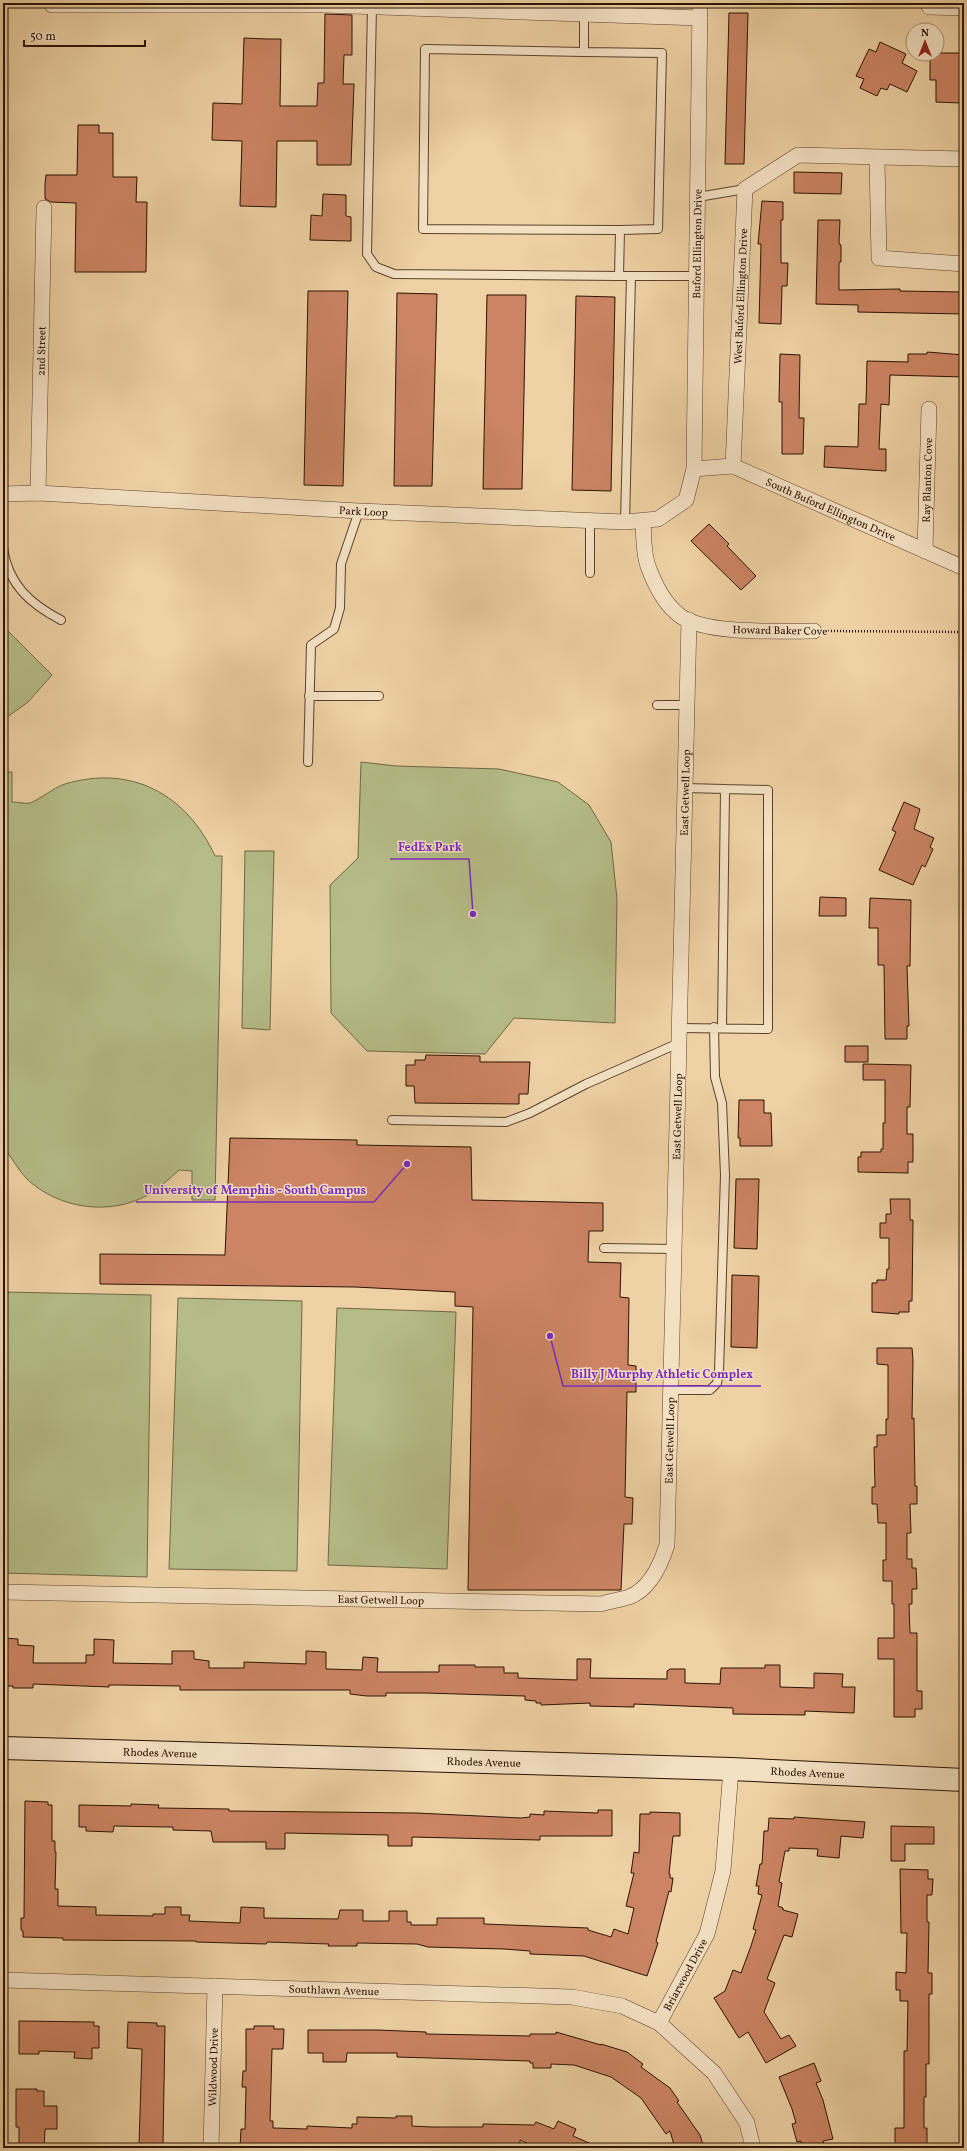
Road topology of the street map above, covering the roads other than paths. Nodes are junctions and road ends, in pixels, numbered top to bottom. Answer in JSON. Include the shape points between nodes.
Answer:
{"nodes":[{"id":1,"x":700,"y":3,"type":"edge"},
{"id":2,"x":52,"y":4,"type":"edge"},
{"id":3,"x":289,"y":4,"type":"edge"},
{"id":4,"x":323,"y":4,"type":"edge"},
{"id":5,"x":929,"y":5,"type":"edge"},
{"id":6,"x":372,"y":7,"type":"junction"},
{"id":7,"x":964,"y":8,"type":"edge"},
{"id":8,"x":584,"y":9,"type":"edge"},
{"id":9,"x":700,"y":18,"type":"junction"},
{"id":10,"x":584,"y":52,"type":"junction"},
{"id":11,"x":877,"y":158,"type":"junction"},
{"id":12,"x":964,"y":159,"type":"edge"},
{"id":13,"x":745,"y":190,"type":"junction"},
{"id":14,"x":698,"y":197,"type":"junction"},
{"id":15,"x":44,"y":208,"type":"dead end"},
{"id":16,"x":620,"y":230,"type":"junction"},
{"id":17,"x":964,"y":264,"type":"edge"},
{"id":18,"x":619,"y":276,"type":"junction"},
{"id":19,"x":631,"y":276,"type":"junction"},
{"id":20,"x":697,"y":276,"type":"junction"},
{"id":21,"x":929,"y":409,"type":"dead end"},
{"id":22,"x":733,"y":466,"type":"junction"},
{"id":23,"x":694,"y":469,"type":"junction"},
{"id":24,"x":38,"y":493,"type":"junction"},
{"id":25,"x":3,"y":494,"type":"edge"},
{"id":26,"x":359,"y":511,"type":"junction"},
{"id":27,"x":590,"y":521,"type":"junction"},
{"id":28,"x":643,"y":521,"type":"junction"},
{"id":29,"x":624,"y":522,"type":"junction"},
{"id":30,"x":3,"y":548,"type":"edge"},
{"id":31,"x":925,"y":551,"type":"junction"},
{"id":32,"x":964,"y":568,"type":"edge"},
{"id":33,"x":590,"y":573,"type":"dead end"},
{"id":34,"x":61,"y":620,"type":"dead end"},
{"id":35,"x":689,"y":620,"type":"junction"},
{"id":36,"x":814,"y":631,"type":"road end"},
{"id":37,"x":309,"y":696,"type":"junction"},
{"id":38,"x":379,"y":696,"type":"dead end"},
{"id":39,"x":657,"y":705,"type":"dead end"},
{"id":40,"x":687,"y":705,"type":"junction"},
{"id":41,"x":308,"y":762,"type":"dead end"},
{"id":42,"x":685,"y":788,"type":"junction"},
{"id":43,"x":725,"y":789,"type":"junction"},
{"id":44,"x":680,"y":1028,"type":"junction"},
{"id":45,"x":718,"y":1028,"type":"junction"},
{"id":46,"x":679,"y":1043,"type":"junction"},
{"id":47,"x":392,"y":1120,"type":"dead end"},
{"id":48,"x":604,"y":1248,"type":"dead end"},
{"id":49,"x":674,"y":1250,"type":"junction"},
{"id":50,"x":671,"y":1390,"type":"junction"},
{"id":51,"x":3,"y":1592,"type":"edge"},
{"id":52,"x":3,"y":1748,"type":"edge"},
{"id":53,"x":731,"y":1769,"type":"junction"},
{"id":54,"x":964,"y":1780,"type":"edge"},
{"id":55,"x":3,"y":1980,"type":"edge"},
{"id":56,"x":215,"y":1986,"type":"junction"},
{"id":57,"x":660,"y":2023,"type":"junction"},
{"id":58,"x":211,"y":2148,"type":"edge"},
{"id":59,"x":752,"y":2148,"type":"edge"}],
"edges":[{"from":1,"to":9,"type":"street","name":"Buford Ellington Drive"},
{"from":2,"to":3,"type":"street"},
{"from":3,"to":4,"type":"street"},
{"from":4,"to":6,"type":"street"},
{"from":5,"to":7,"type":"street"},
{"from":6,"to":8,"type":"street"},
{"from":6,"to":18,"type":"lane","via":[[367,254],[376,266],[394,274]]},
{"from":8,"to":9,"type":"street"},
{"from":8,"to":10,"type":"lane"},
{"from":9,"to":14,"type":"street","name":"Buford Ellington Drive"},
{"from":10,"to":16,"type":"lane","via":[[662,53],[658,229]]},
{"from":10,"to":16,"type":"lane","via":[[425,49],[423,229]]},
{"from":11,"to":12,"type":"street"},
{"from":11,"to":13,"type":"street","via":[[798,155]]},
{"from":11,"to":17,"type":"street","via":[[879,258]]},
{"from":13,"to":14,"type":"lane"},
{"from":13,"to":22,"type":"street","name":"West Buford Ellington Drive"},
{"from":14,"to":20,"type":"street","name":"Buford Ellington Drive"},
{"from":15,"to":24,"type":"street","name":"2nd Street"},
{"from":16,"to":18,"type":"lane"},
{"from":18,"to":19,"type":"lane"},
{"from":19,"to":20,"type":"lane"},
{"from":19,"to":29,"type":"lane"},
{"from":20,"to":23,"type":"street","name":"Buford Ellington Drive"},
{"from":21,"to":31,"type":"street","name":"Ray Blanton Cove"},
{"from":22,"to":23,"type":"street","name":"South Buford Ellington Drive"},
{"from":22,"to":31,"type":"street","name":"South Buford Ellington Drive"},
{"from":23,"to":28,"type":"street","name":"Park Loop","via":[[686,500],[658,519]]},
{"from":24,"to":25,"type":"street","name":"Park Loop"},
{"from":24,"to":26,"type":"street","name":"Park Loop"},
{"from":26,"to":27,"type":"street","name":"Park Loop"},
{"from":26,"to":37,"type":"lane","via":[[341,564],[340,608],[334,629],[311,645]]},
{"from":27,"to":29,"type":"street","name":"Park Loop"},
{"from":27,"to":33,"type":"lane"},
{"from":28,"to":29,"type":"street","name":"Park Loop"},
{"from":28,"to":35,"type":"street","name":"Howard Baker Cove","via":[[647,565],[662,596],[679,615]]},
{"from":30,"to":34,"type":"lane","via":[[8,570],[24,593],[34,604]]},
{"from":31,"to":32,"type":"street","name":"South Buford Ellington Drive"},
{"from":35,"to":36,"type":"street","name":"Howard Baker Cove","via":[[742,630]]},
{"from":35,"to":40,"type":"street","name":"East Getwell Loop"},
{"from":37,"to":38,"type":"lane"},
{"from":37,"to":41,"type":"lane"},
{"from":39,"to":40,"type":"lane"},
{"from":40,"to":42,"type":"street","name":"East Getwell Loop"},
{"from":42,"to":43,"type":"lane"},
{"from":42,"to":44,"type":"street","name":"East Getwell Loop"},
{"from":43,"to":45,"type":"lane"},
{"from":43,"to":45,"type":"lane","via":[[768,790],[768,1028]]},
{"from":44,"to":45,"type":"lane"},
{"from":44,"to":46,"type":"street","name":"East Getwell Loop"},
{"from":45,"to":50,"type":"lane","via":[[715,1077],[722,1103],[725,1175],[719,1372],[717,1383],[710,1390]]},
{"from":46,"to":47,"type":"lane","via":[[506,1122]]},
{"from":46,"to":49,"type":"street","name":"East Getwell Loop"},
{"from":48,"to":49,"type":"lane"},
{"from":49,"to":50,"type":"street","name":"East Getwell Loop"},
{"from":50,"to":51,"type":"street","name":"East Getwell Loop","via":[[667,1545],[661,1564],[646,1583],[630,1596],[601,1604]]},
{"from":52,"to":53,"type":"main road","name":"Rhodes Avenue"},
{"from":53,"to":54,"type":"main road","name":"Rhodes Avenue"},
{"from":53,"to":57,"type":"street","name":"Briarwood Drive","via":[[723,1871],[707,1934]]},
{"from":55,"to":56,"type":"street","name":"Southlawn Avenue"},
{"from":56,"to":57,"type":"street","name":"Southlawn Avenue","via":[[572,1997],[622,2006]]},
{"from":56,"to":58,"type":"street","name":"Wildwood Drive"},
{"from":57,"to":59,"type":"street","name":"Briarwood Drive","via":[[714,2073],[746,2123]]}]}
